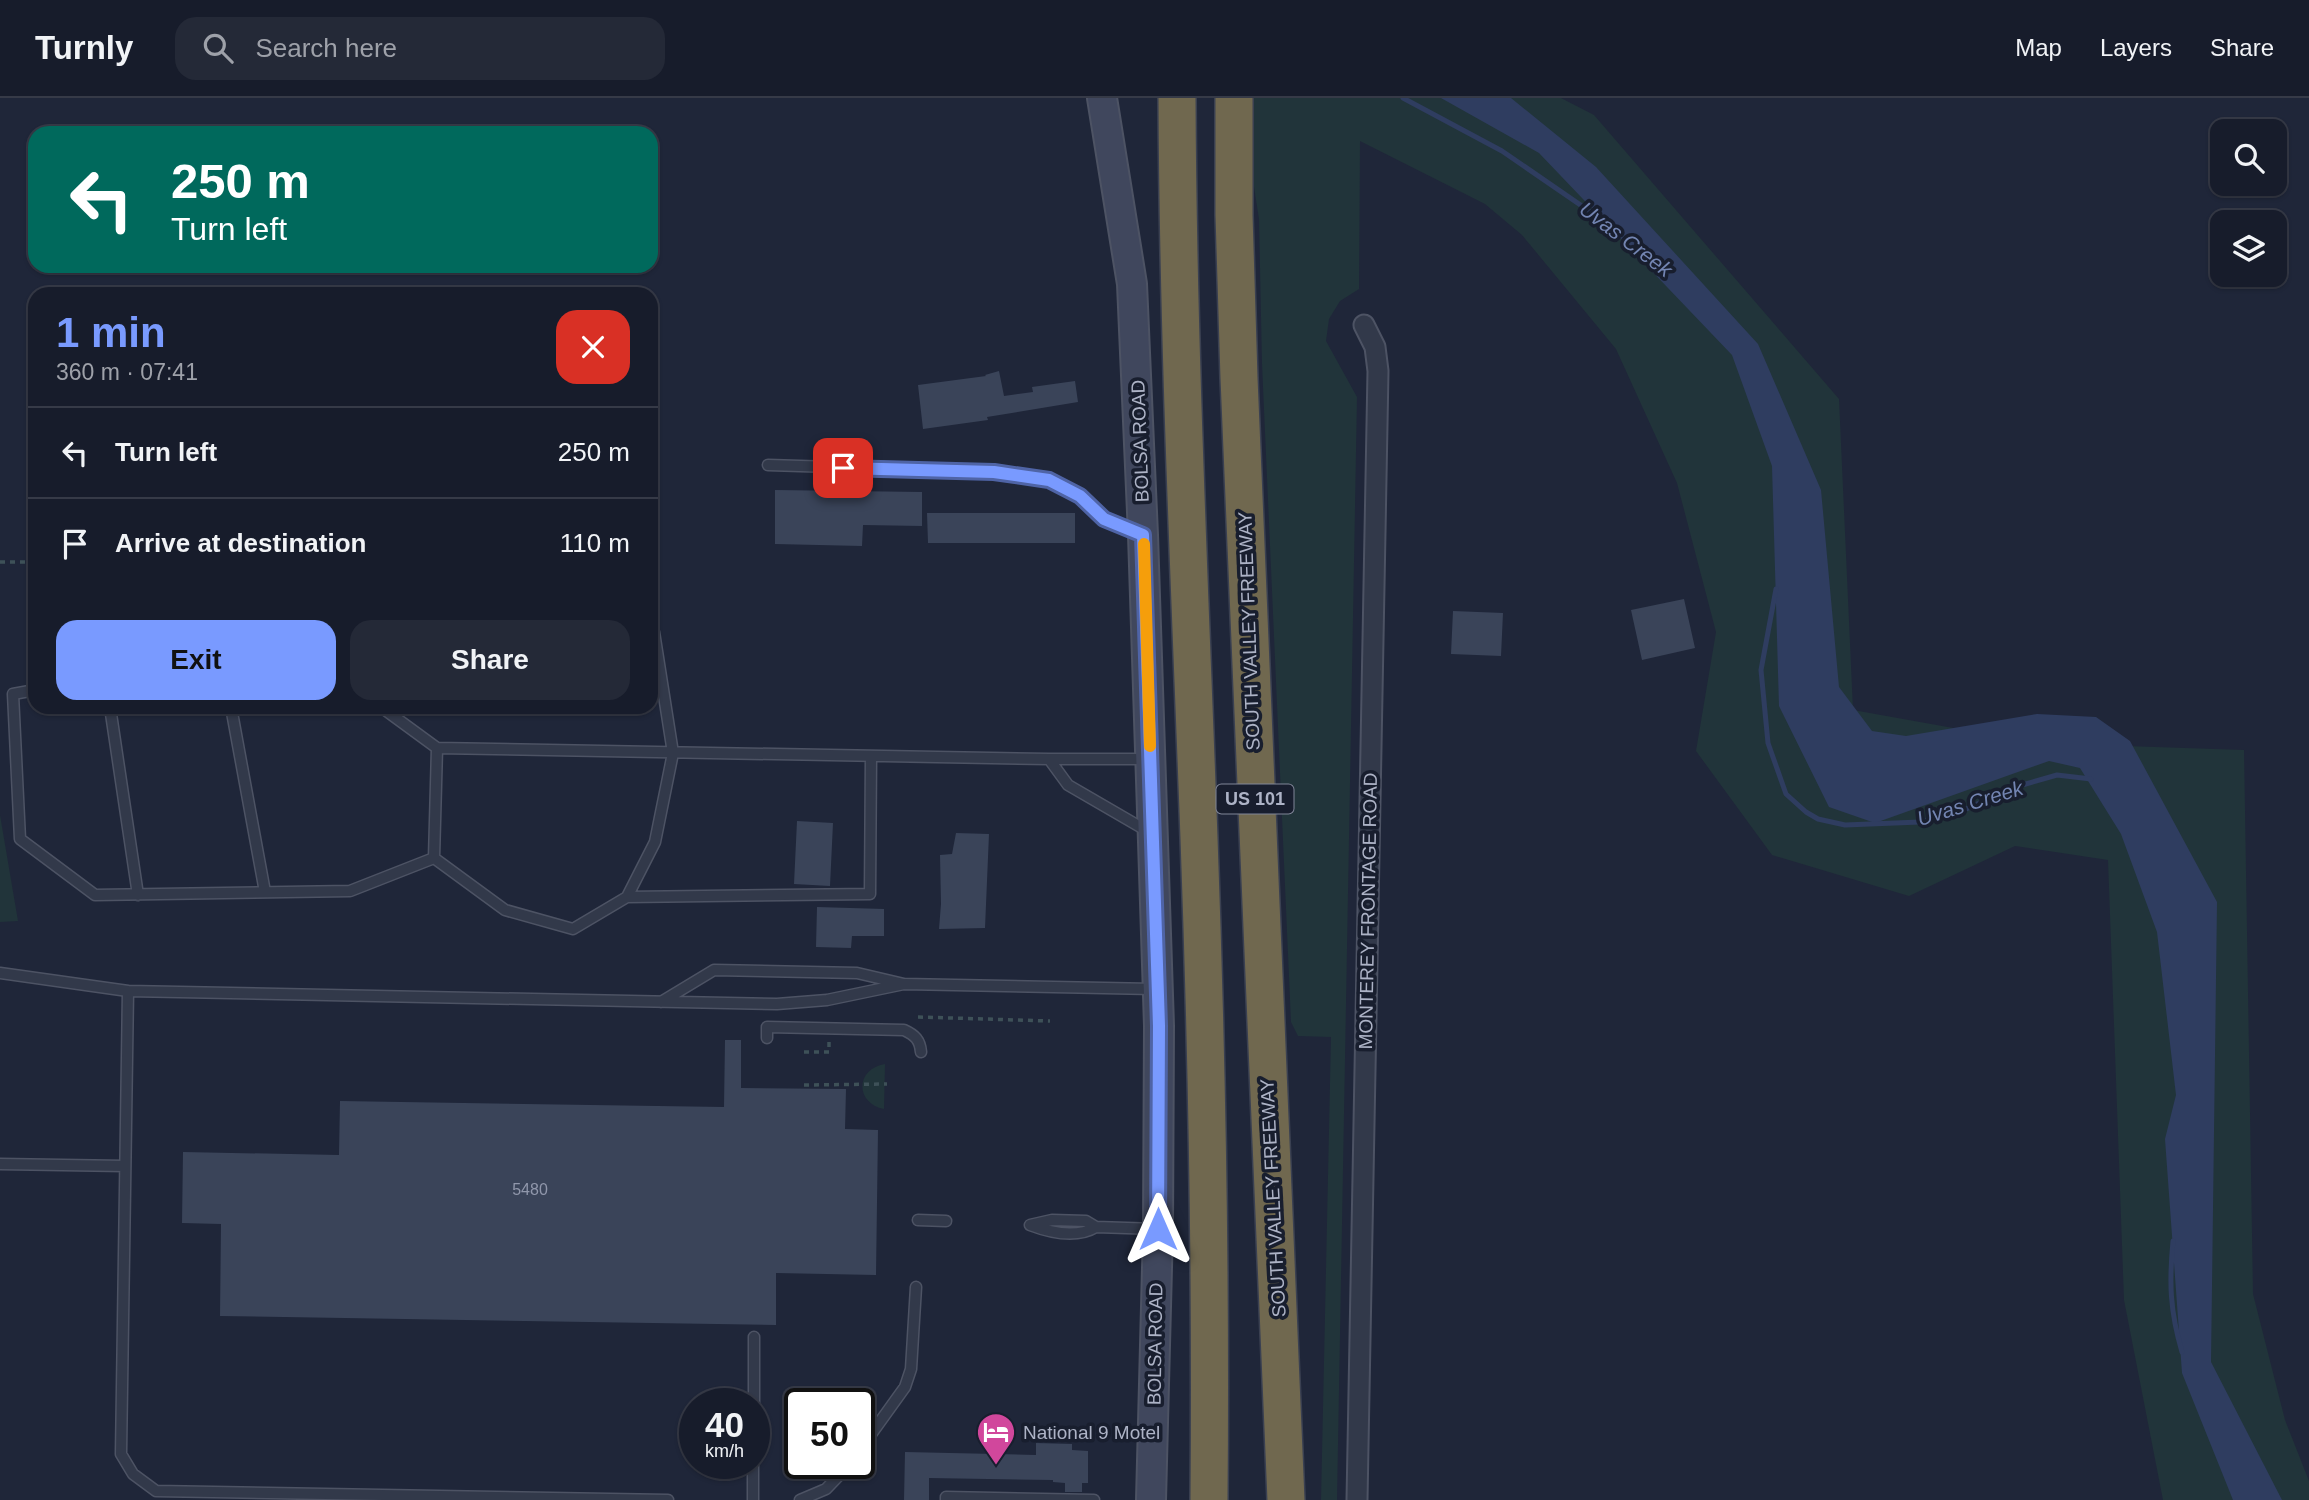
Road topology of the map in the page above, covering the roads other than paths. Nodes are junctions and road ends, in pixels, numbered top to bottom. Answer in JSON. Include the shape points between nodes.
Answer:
{"nodes":[{"id":1,"x":1102,"y":98,"type":"edge"},
{"id":2,"x":1177,"y":98,"type":"edge"},
{"id":3,"x":1234,"y":98,"type":"edge"},
{"id":4,"x":1364,"y":325,"type":"dead end"},
{"id":5,"x":768,"y":466,"type":"dead end"},
{"id":6,"x":1143,"y":535,"type":"junction"},
{"id":7,"x":658,"y":657,"type":"edge"},
{"id":8,"x":28,"y":691,"type":"edge"},
{"id":9,"x":111,"y":714,"type":"edge"},
{"id":10,"x":232,"y":714,"type":"edge"},
{"id":11,"x":393,"y":714,"type":"edge"},
{"id":12,"x":437,"y":748,"type":"junction"},
{"id":13,"x":673,"y":753,"type":"junction"},
{"id":14,"x":871,"y":755,"type":"junction"},
{"id":15,"x":1150,"y":759,"type":"junction"},
{"id":16,"x":1049,"y":760,"type":"junction"},
{"id":17,"x":1153,"y":834,"type":"junction"},
{"id":18,"x":434,"y":858,"type":"junction"},
{"id":19,"x":265,"y":892,"type":"junction"},
{"id":20,"x":138,"y":895,"type":"junction"},
{"id":21,"x":627,"y":897,"type":"junction"},
{"id":22,"x":0,"y":972,"type":"edge"},
{"id":23,"x":904,"y":984,"type":"junction"},
{"id":24,"x":1158,"y":989,"type":"junction"},
{"id":25,"x":128,"y":991,"type":"junction"},
{"id":26,"x":660,"y":1002,"type":"junction"},
{"id":27,"x":767,"y":1038,"type":"dead end"},
{"id":28,"x":922,"y":1052,"type":"dead end"},
{"id":29,"x":0,"y":1164,"type":"edge"},
{"id":30,"x":125,"y":1166,"type":"junction"},
{"id":31,"x":918,"y":1220,"type":"dead end"},
{"id":32,"x":946,"y":1222,"type":"dead end"},
{"id":33,"x":1096,"y":1227,"type":"junction"},
{"id":34,"x":1158,"y":1229,"type":"junction"},
{"id":35,"x":916,"y":1287,"type":"dead end"},
{"id":36,"x":754,"y":1337,"type":"dead end"},
{"id":37,"x":754,"y":1388,"type":"edge"},
{"id":38,"x":875,"y":1429,"type":"edge"},
{"id":39,"x":754,"y":1479,"type":"edge"},
{"id":40,"x":836,"y":1479,"type":"edge"},
{"id":41,"x":668,"y":1500,"type":"edge"},
{"id":42,"x":753,"y":1500,"type":"edge"},
{"id":43,"x":800,"y":1500,"type":"edge"},
{"id":44,"x":946,"y":1500,"type":"edge"},
{"id":45,"x":1094,"y":1500,"type":"edge"},
{"id":46,"x":1151,"y":1500,"type":"edge"},
{"id":47,"x":1209,"y":1500,"type":"edge"},
{"id":48,"x":1286,"y":1500,"type":"edge"},
{"id":49,"x":1357,"y":1500,"type":"edge"}],
"edges":[{"from":1,"to":6,"type":"main road","name":"BOLSA ROAD","via":[[1132,284]]},
{"from":2,"to":47,"type":"highway","number":"US 101","via":[[1182,376],[1208,1109]]},
{"from":3,"to":48,"type":"highway","name":"SOUTH VALLEY FREEWAY","number":"US 101","via":[[1238,351]]},
{"from":4,"to":49,"type":"street","name":"MONTEREY FRONTAGE ROAD","via":[[1375,347],[1378,371]]},
{"from":5,"to":6,"type":"lane","via":[[994,472],[1049,480],[1080,496],[1104,519]]},
{"from":6,"to":15,"type":"main road","name":"BOLSA ROAD"},
{"from":7,"to":13,"type":"lane"},
{"from":8,"to":20,"type":"lane","via":[[13,694],[20,839],[95,895]]},
{"from":9,"to":20,"type":"lane"},
{"from":10,"to":19,"type":"lane"},
{"from":11,"to":12,"type":"lane"},
{"from":12,"to":13,"type":"lane"},
{"from":12,"to":18,"type":"lane"},
{"from":13,"to":14,"type":"lane"},
{"from":13,"to":21,"type":"lane","via":[[655,842]]},
{"from":14,"to":16,"type":"lane"},
{"from":14,"to":21,"type":"lane","via":[[870,894]]},
{"from":15,"to":16,"type":"lane"},
{"from":15,"to":17,"type":"main road","name":"BOLSA ROAD"},
{"from":16,"to":17,"type":"lane","via":[[1069,785]]},
{"from":17,"to":24,"type":"main road","name":"BOLSA ROAD"},
{"from":18,"to":19,"type":"lane","via":[[350,891]]},
{"from":18,"to":21,"type":"lane","via":[[505,910],[573,929]]},
{"from":19,"to":20,"type":"lane"},
{"from":22,"to":25,"type":"lane"},
{"from":23,"to":24,"type":"lane"},
{"from":23,"to":26,"type":"lane","via":[[827,1000],[777,1004]]},
{"from":23,"to":26,"type":"lane","via":[[857,973],[714,970]]},
{"from":24,"to":34,"type":"main road","name":"BOLSA ROAD"},
{"from":25,"to":26,"type":"lane"},
{"from":25,"to":30,"type":"lane"},
{"from":27,"to":28,"type":"lane","via":[[767,1027],[904,1030],[914,1034]]},
{"from":29,"to":30,"type":"lane"},
{"from":30,"to":41,"type":"lane","via":[[121,1454],[132,1474],[156,1491]]},
{"from":31,"to":32,"type":"lane"},
{"from":33,"to":33,"type":"lane","via":[[1086,1221],[1030,1225],[1051,1233],[1086,1234]]},
{"from":33,"to":34,"type":"lane"},
{"from":34,"to":46,"type":"main road","name":"BOLSA ROAD"},
{"from":35,"to":38,"type":"lane","via":[[911,1369],[905,1387]]},
{"from":36,"to":37,"type":"lane"},
{"from":39,"to":42,"type":"lane"},
{"from":40,"to":43,"type":"lane","via":[[826,1489]]},
{"from":44,"to":45,"type":"lane"}]}
